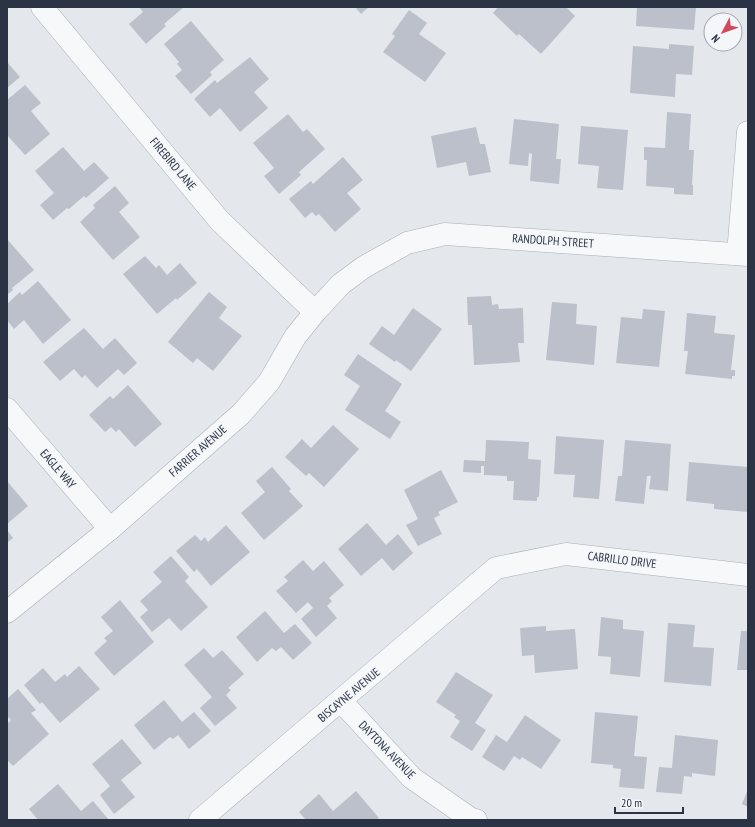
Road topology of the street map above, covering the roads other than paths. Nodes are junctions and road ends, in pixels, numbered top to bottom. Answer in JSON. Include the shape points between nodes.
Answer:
{"nodes":[{"id":1,"x":42,"y":7,"type":"edge"},
{"id":2,"x":748,"y":132,"type":"edge"},
{"id":3,"x":743,"y":255,"type":"edge"},
{"id":4,"x":364,"y":266,"type":"joint"},
{"id":5,"x":315,"y":312,"type":"junction"},
{"id":6,"x":7,"y":409,"type":"edge"},
{"id":7,"x":110,"y":529,"type":"junction"},
{"id":8,"x":496,"y":568,"type":"joint"},
{"id":9,"x":748,"y":575,"type":"edge"},
{"id":10,"x":7,"y":612,"type":"edge"},
{"id":11,"x":341,"y":701,"type":"junction"},
{"id":12,"x":200,"y":820,"type":"edge"},
{"id":13,"x":476,"y":820,"type":"edge"}],
"edges":[{"from":1,"to":5,"type":"street","name":"FIREBIRD LANE","via":[[219,220]]},
{"from":2,"to":3,"type":"street"},
{"from":3,"to":4,"type":"street","name":"RANDOLPH STREET","via":[[445,234],[407,243]]},
{"from":4,"to":5,"type":"street","name":"FARRIER AVENUE","via":[[341,284]]},
{"from":5,"to":7,"type":"street","name":"FARRIER AVENUE","via":[[295,337],[269,382],[241,414]]},
{"from":6,"to":7,"type":"street","name":"EAGLE WAY"},
{"from":7,"to":10,"type":"street","name":"FARRIER AVENUE"},
{"from":8,"to":9,"type":"street","name":"CABRILLO DRIVE","via":[[566,554]]},
{"from":8,"to":11,"type":"street","name":"BISCAYNE AVENUE"},
{"from":11,"to":12,"type":"street","name":"BISCAYNE AVENUE"},
{"from":11,"to":13,"type":"street","name":"DAYTONA AVENUE","via":[[412,778]]}]}
